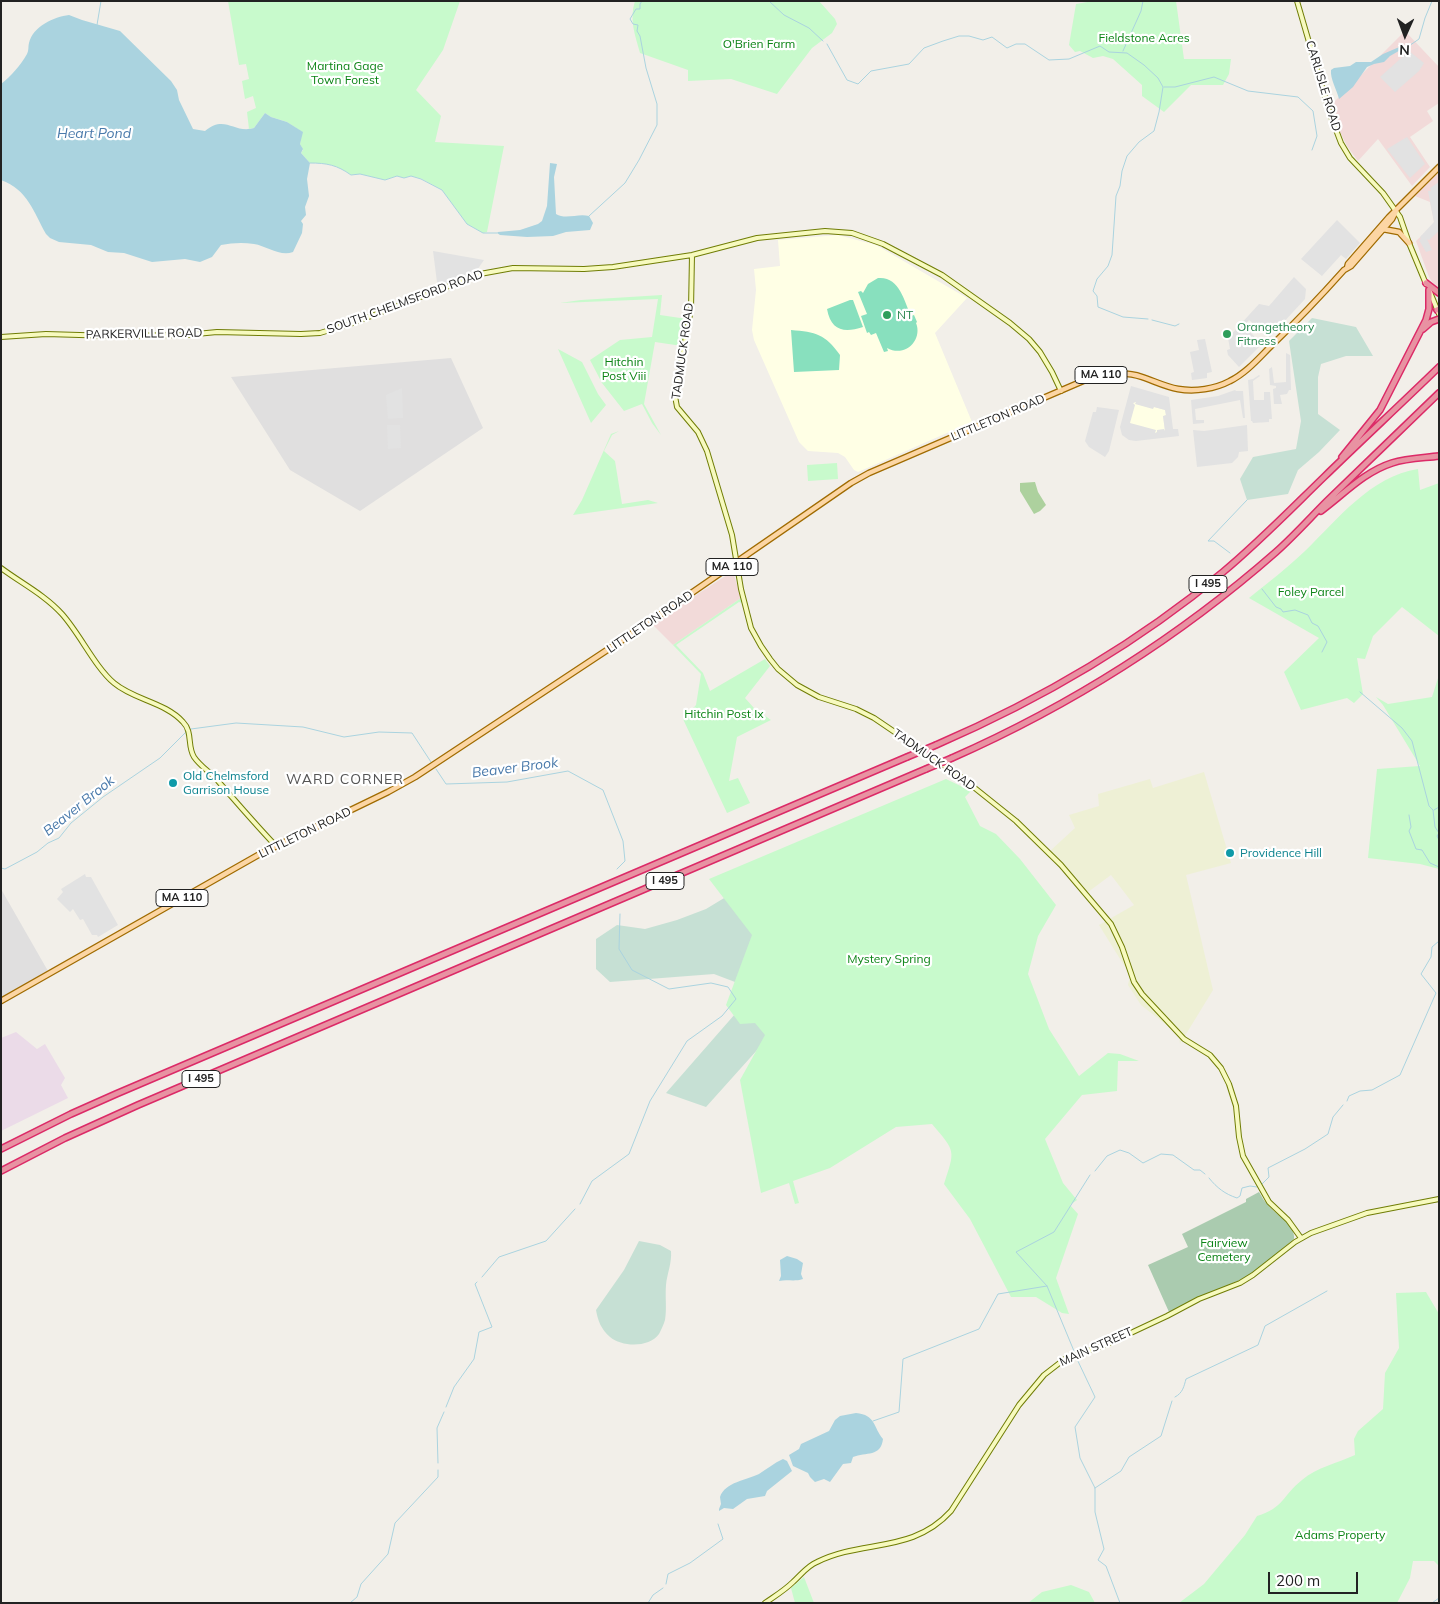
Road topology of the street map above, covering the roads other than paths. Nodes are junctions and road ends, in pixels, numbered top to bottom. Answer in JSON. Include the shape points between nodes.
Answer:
{"nodes":[{"id":1,"x":1297,"y":1,"type":"edge"},
{"id":2,"x":1439,"y":166,"type":"edge"},
{"id":3,"x":1396,"y":211,"type":"junction"},
{"id":4,"x":1383,"y":229,"type":"junction"},
{"id":5,"x":1408,"y":243,"type":"junction"},
{"id":6,"x":692,"y":255,"type":"junction"},
{"id":7,"x":1347,"y":268,"type":"junction"},
{"id":8,"x":1426,"y":283,"type":"junction"},
{"id":9,"x":1429,"y":290,"type":"junction"},
{"id":10,"x":1439,"y":293,"type":"edge"},
{"id":11,"x":1438,"y":311,"type":"edge"},
{"id":12,"x":1439,"y":319,"type":"edge"},
{"id":13,"x":1420,"y":331,"type":"junction"},
{"id":14,"x":286,"y":334,"type":"joint"},
{"id":15,"x":1,"y":337,"type":"edge"},
{"id":16,"x":1439,"y":367,"type":"edge"},
{"id":17,"x":1061,"y":391,"type":"junction"},
{"id":18,"x":1439,"y":393,"type":"edge"},
{"id":19,"x":1439,"y":456,"type":"edge"},
{"id":20,"x":1331,"y":471,"type":"junction"},
{"id":21,"x":1299,"y":529,"type":"junction"},
{"id":22,"x":738,"y":563,"type":"junction"},
{"id":23,"x":1,"y":568,"type":"edge"},
{"id":24,"x":276,"y":846,"type":"junction"},
{"id":25,"x":1,"y":1002,"type":"edge"},
{"id":26,"x":1,"y":1149,"type":"edge"},
{"id":27,"x":1,"y":1171,"type":"edge"},
{"id":28,"x":1439,"y":1199,"type":"edge"},
{"id":29,"x":1301,"y":1238,"type":"junction"},
{"id":30,"x":765,"y":1603,"type":"edge"}],
"edges":[{"from":1,"to":3,"type":"main road","name":"CARLISLE ROAD","via":[[1341,143]]},
{"from":2,"to":3,"type":"main road","name":"LITTLETON ROAD","number":"MA 110"},
{"from":3,"to":4,"type":"main road","name":"LITTLETON ROAD","number":"MA 110"},
{"from":3,"to":5,"type":"main road","name":"CARLISLE ROAD"},
{"from":3,"to":7,"type":"main road","name":"LITTLETON ROAD","number":"MA 110"},
{"from":4,"to":5,"type":"main road","via":[[1399,232]]},
{"from":4,"to":7,"type":"main road","name":"LITTLETON ROAD","number":"MA 110"},
{"from":5,"to":8,"type":"main road","name":"CARLISLE ROAD"},
{"from":6,"to":14,"type":"main road","name":"SOUTH CHELMSFORD ROAD","via":[[605,268],[495,270],[337,328]]},
{"from":6,"to":17,"type":"main road","name":"SOUTH CHELMSFORD ROAD","via":[[747,240],[815,231],[844,232],[871,239],[942,275],[1022,332],[1043,357]]},
{"from":6,"to":22,"type":"main road","name":"TADMUCK ROAD","via":[[691,309],[674,396],[677,407],[698,432],[707,450],[729,520]]},
{"from":7,"to":17,"type":"main road","name":"LITTLETON ROAD","number":"MA 110","via":[[1257,360],[1228,383],[1207,389],[1184,390],[1132,374],[1113,373],[1088,379]]},
{"from":8,"to":9,"type":"main road","name":"CARLISLE ROAD"},
{"from":8,"to":10,"type":"highway"},
{"from":9,"to":11,"type":"main road","name":"CARLISLE ROAD"},
{"from":9,"to":13,"type":"highway","via":[[1429,309]]},
{"from":12,"to":13,"type":"highway"},
{"from":13,"to":20,"type":"highway","via":[[1380,410]]},
{"from":14,"to":15,"type":"main road","name":"PARKERVILLE ROAD","via":[[218,332]]},
{"from":16,"to":20,"type":"highway","number":"I 495"},
{"from":17,"to":22,"type":"main road","name":"LITTLETON ROAD","number":"MA 110","via":[[860,478]]},
{"from":18,"to":21,"type":"highway","number":"I 495"},
{"from":19,"to":21,"type":"highway","via":[[1400,460],[1378,469]]},
{"from":20,"to":26,"type":"highway","number":"I 495","bridge":true,"via":[[1255,544],[1154,625],[1029,702],[980,726],[107,1098]]},
{"from":21,"to":27,"type":"highway","number":"I 495","bridge":true,"via":[[1235,587],[1150,651],[1095,686],[1002,736],[138,1105]]},
{"from":22,"to":24,"type":"main road","name":"LITTLETON ROAD","number":"MA 110","via":[[415,777]]},
{"from":22,"to":29,"type":"main road","name":"TADMUCK ROAD","via":[[741,589],[752,628],[760,646],[778,669],[807,691],[874,718],[961,777],[1048,852],[1106,918],[1116,933],[1134,982],[1142,994],[1184,1039],[1210,1055],[1221,1068],[1236,1106],[1243,1156],[1266,1198]]},
{"from":23,"to":24,"type":"main road","via":[[57,608],[115,684],[184,722],[194,757]]},
{"from":24,"to":25,"type":"main road","name":"LITTLETON ROAD","number":"MA 110"},
{"from":28,"to":29,"type":"main road","name":"MAIN STREET","via":[[1367,1213]]},
{"from":29,"to":30,"type":"main road","name":"MAIN STREET","via":[[1240,1283],[1199,1299],[1103,1346],[1058,1363],[1019,1405],[940,1523],[907,1540],[819,1561]]}]}
